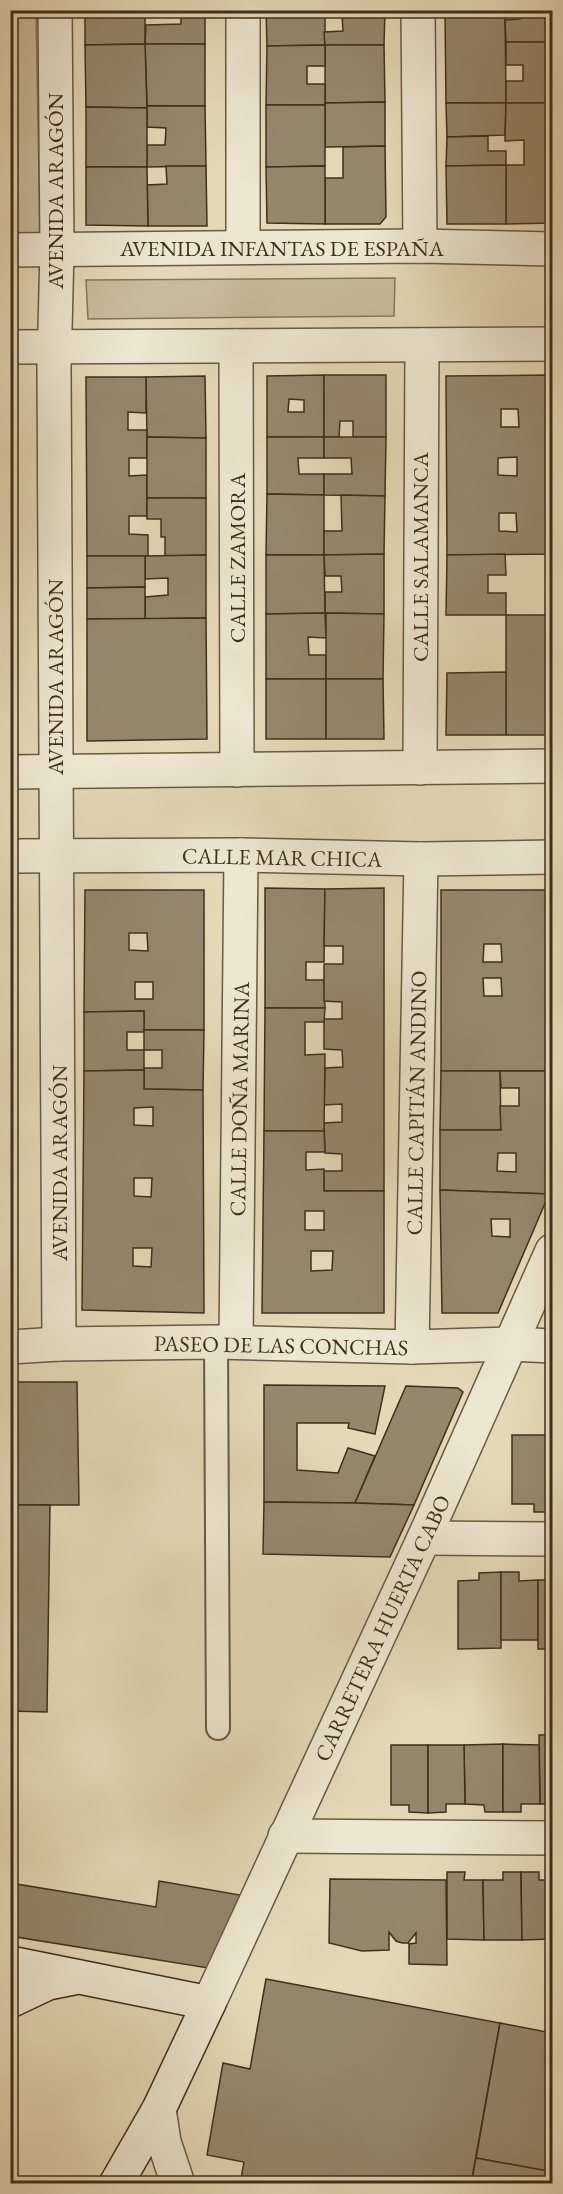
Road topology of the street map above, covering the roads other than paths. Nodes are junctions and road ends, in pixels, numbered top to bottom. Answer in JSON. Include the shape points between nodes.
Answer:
{"nodes":[{"id":1,"x":55,"y":10,"type":"edge"},
{"id":2,"x":243,"y":10,"type":"edge"},
{"id":3,"x":418,"y":10,"type":"edge"},
{"id":4,"x":420,"y":246,"type":"junction"},
{"id":5,"x":243,"y":247,"type":"junction"},
{"id":6,"x":552,"y":249,"type":"edge"},
{"id":7,"x":10,"y":250,"type":"edge"},
{"id":8,"x":57,"y":250,"type":"junction"},
{"id":9,"x":552,"y":344,"type":"edge"},
{"id":10,"x":422,"y":345,"type":"junction"},
{"id":11,"x":54,"y":346,"type":"junction"},
{"id":12,"x":236,"y":346,"type":"junction"},
{"id":13,"x":10,"y":347,"type":"edge"},
{"id":14,"x":552,"y":766,"type":"edge"},
{"id":15,"x":420,"y":768,"type":"junction"},
{"id":16,"x":237,"y":770,"type":"junction"},
{"id":17,"x":10,"y":772,"type":"edge"},
{"id":18,"x":56,"y":772,"type":"junction"},
{"id":19,"x":242,"y":855,"type":"junction"},
{"id":20,"x":10,"y":856,"type":"edge"},
{"id":21,"x":57,"y":856,"type":"junction"},
{"id":22,"x":552,"y":857,"type":"edge"},
{"id":23,"x":421,"y":859,"type":"junction"},
{"id":24,"x":552,"y":1251,"type":"edge"},
{"id":25,"x":226,"y":1342,"type":"junction"},
{"id":26,"x":59,"y":1344,"type":"junction"},
{"id":27,"x":510,"y":1344,"type":"junction"},
{"id":28,"x":552,"y":1346,"type":"edge"},
{"id":29,"x":10,"y":1347,"type":"edge"},
{"id":30,"x":412,"y":1347,"type":"junction"},
{"id":31,"x":424,"y":1538,"type":"junction"},
{"id":32,"x":552,"y":1539,"type":"edge"},
{"id":33,"x":218,"y":1728,"type":"dead end"},
{"id":34,"x":285,"y":1836,"type":"junction"},
{"id":35,"x":552,"y":1838,"type":"edge"},
{"id":36,"x":10,"y":1963,"type":"edge"},
{"id":37,"x":84,"y":1977,"type":"junction"},
{"id":38,"x":10,"y":2001,"type":"edge"},
{"id":39,"x":209,"y":2003,"type":"junction"},
{"id":40,"x":159,"y":2109,"type":"junction"},
{"id":41,"x":116,"y":2184,"type":"edge"},
{"id":42,"x":177,"y":2184,"type":"edge"}],
"edges":[{"from":1,"to":8,"type":"street","name":"AVENIDA ARAGÓN"},
{"from":2,"to":5,"type":"street"},
{"from":3,"to":4,"type":"street"},
{"from":4,"to":5,"type":"street","name":"AVENIDA INFANTAS DE ESPAÑA"},
{"from":4,"to":6,"type":"street","name":"AVENIDA INFANTAS DE ESPAÑA"},
{"from":5,"to":8,"type":"street","name":"AVENIDA INFANTAS DE ESPAÑA"},
{"from":7,"to":8,"type":"street","name":"AVENIDA INFANTAS DE ESPAÑA"},
{"from":8,"to":11,"type":"street","name":"AVENIDA ARAGÓN"},
{"from":9,"to":10,"type":"street"},
{"from":10,"to":12,"type":"street"},
{"from":10,"to":15,"type":"street","name":"CALLE SALAMANCA"},
{"from":11,"to":12,"type":"street"},
{"from":11,"to":13,"type":"street"},
{"from":11,"to":18,"type":"street","name":"AVENIDA ARAGÓN"},
{"from":12,"to":16,"type":"street","name":"CALLE ZAMORA"},
{"from":14,"to":15,"type":"street"},
{"from":15,"to":16,"type":"street"},
{"from":16,"to":18,"type":"street"},
{"from":17,"to":18,"type":"street"},
{"from":18,"to":21,"type":"street","name":"AVENIDA ARAGÓN"},
{"from":19,"to":21,"type":"street","name":"CALLE MAR CHICA"},
{"from":19,"to":23,"type":"street","name":"CALLE MAR CHICA"},
{"from":19,"to":25,"type":"street","name":"CALLE DOÑA MARINA"},
{"from":20,"to":21,"type":"street","name":"CALLE MAR CHICA"},
{"from":21,"to":26,"type":"street","name":"AVENIDA ARAGÓN"},
{"from":22,"to":23,"type":"street","name":"CALLE MAR CHICA"},
{"from":23,"to":30,"type":"street","name":"CALLE CAPITÁN ANDINO"},
{"from":24,"to":27,"type":"street","name":"CARRETERA HUERTA CABO"},
{"from":25,"to":26,"type":"street","name":"PASEO DE LAS CONCHAS"},
{"from":25,"to":30,"type":"street","name":"PASEO DE LAS CONCHAS"},
{"from":25,"to":33,"type":"lane"},
{"from":26,"to":29,"type":"street","name":"PASEO DE LAS CONCHAS"},
{"from":27,"to":28,"type":"street","name":"PASEO DE LAS CONCHAS"},
{"from":27,"to":30,"type":"street","name":"PASEO DE LAS CONCHAS"},
{"from":27,"to":31,"type":"street","name":"CARRETERA HUERTA CABO"},
{"from":31,"to":32,"type":"street"},
{"from":31,"to":34,"type":"street","name":"CARRETERA HUERTA CABO"},
{"from":34,"to":35,"type":"street"},
{"from":34,"to":39,"type":"street","name":"CARRETERA HUERTA CABO"},
{"from":36,"to":37,"type":"street"},
{"from":37,"to":38,"type":"street","via":[[48,1983]]},
{"from":37,"to":39,"type":"street"},
{"from":39,"to":40,"type":"street","name":"CARRETERA HUERTA CABO"},
{"from":40,"to":41,"type":"street","name":"CARRETERA HUERTA CABO"},
{"from":40,"to":42,"type":"street"}]}
